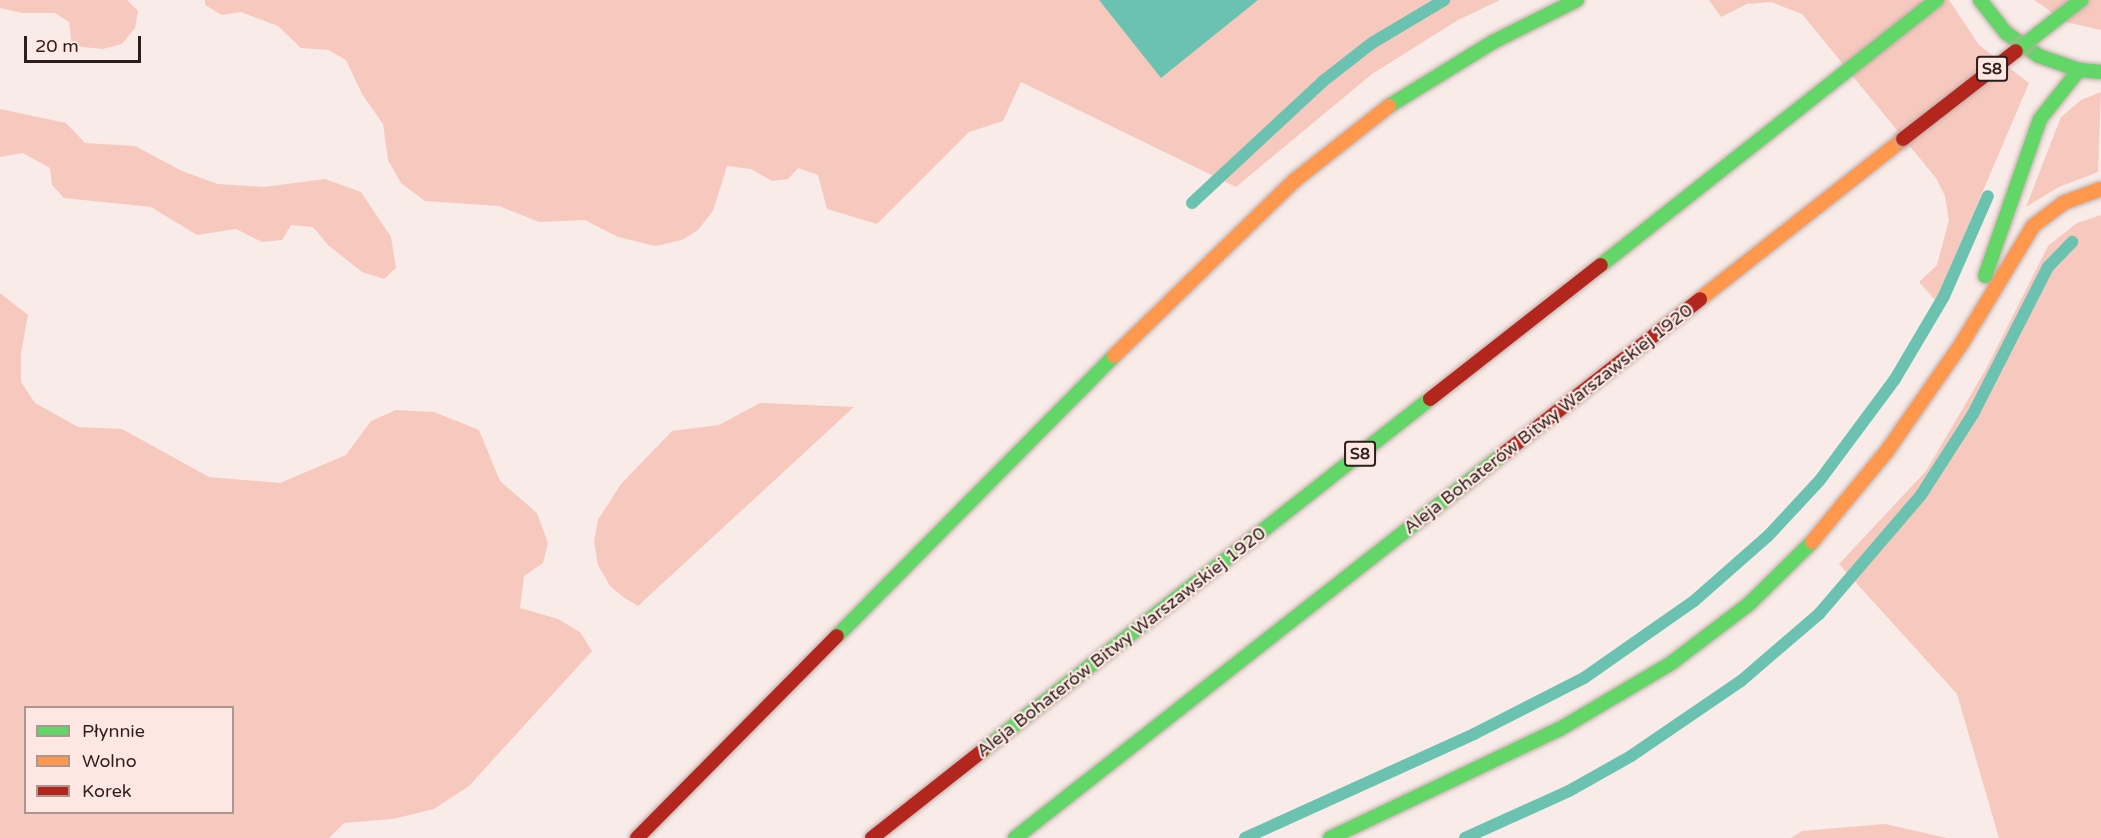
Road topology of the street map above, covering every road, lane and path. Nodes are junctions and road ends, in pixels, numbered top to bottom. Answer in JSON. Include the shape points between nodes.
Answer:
{"nodes":[{"id":1,"x":1577,"y":0,"type":"edge"},
{"id":2,"x":1937,"y":0,"type":"edge"},
{"id":3,"x":1980,"y":0,"type":"edge"},
{"id":4,"x":2081,"y":0,"type":"edge"},
{"id":5,"x":2079,"y":70,"type":"junction"},
{"id":6,"x":2101,"y":72,"type":"edge"},
{"id":7,"x":2101,"y":189,"type":"edge"},
{"id":8,"x":1962,"y":343,"type":"junction"},
{"id":9,"x":637,"y":838,"type":"edge"},
{"id":10,"x":872,"y":838,"type":"edge"},
{"id":11,"x":1015,"y":838,"type":"edge"},
{"id":12,"x":1330,"y":838,"type":"edge"}],
"edges":[{"from":1,"to":9,"type":"main road","via":[[1412,89],[1294,181],[1180,288]]},
{"from":2,"to":10,"type":"main road","name":"Aleja Bohaterów Bitwy Warszawskiej 1920","number":"S8"},
{"from":3,"to":5,"type":"main road","via":[[2006,33],[2039,56]]},
{"from":4,"to":11,"type":"main road","name":"Aleja Bohaterów Bitwy Warszawskiej 1920","number":"S8","bridge":true},
{"from":5,"to":6,"type":"main road"},
{"from":5,"to":8,"type":"main road","via":[[2040,119]]},
{"from":7,"to":8,"type":"main road","via":[[2063,203],[2033,226]]},
{"from":8,"to":12,"type":"main road","via":[[1887,451],[1809,545],[1749,604],[1670,664],[1560,729]]}]}
